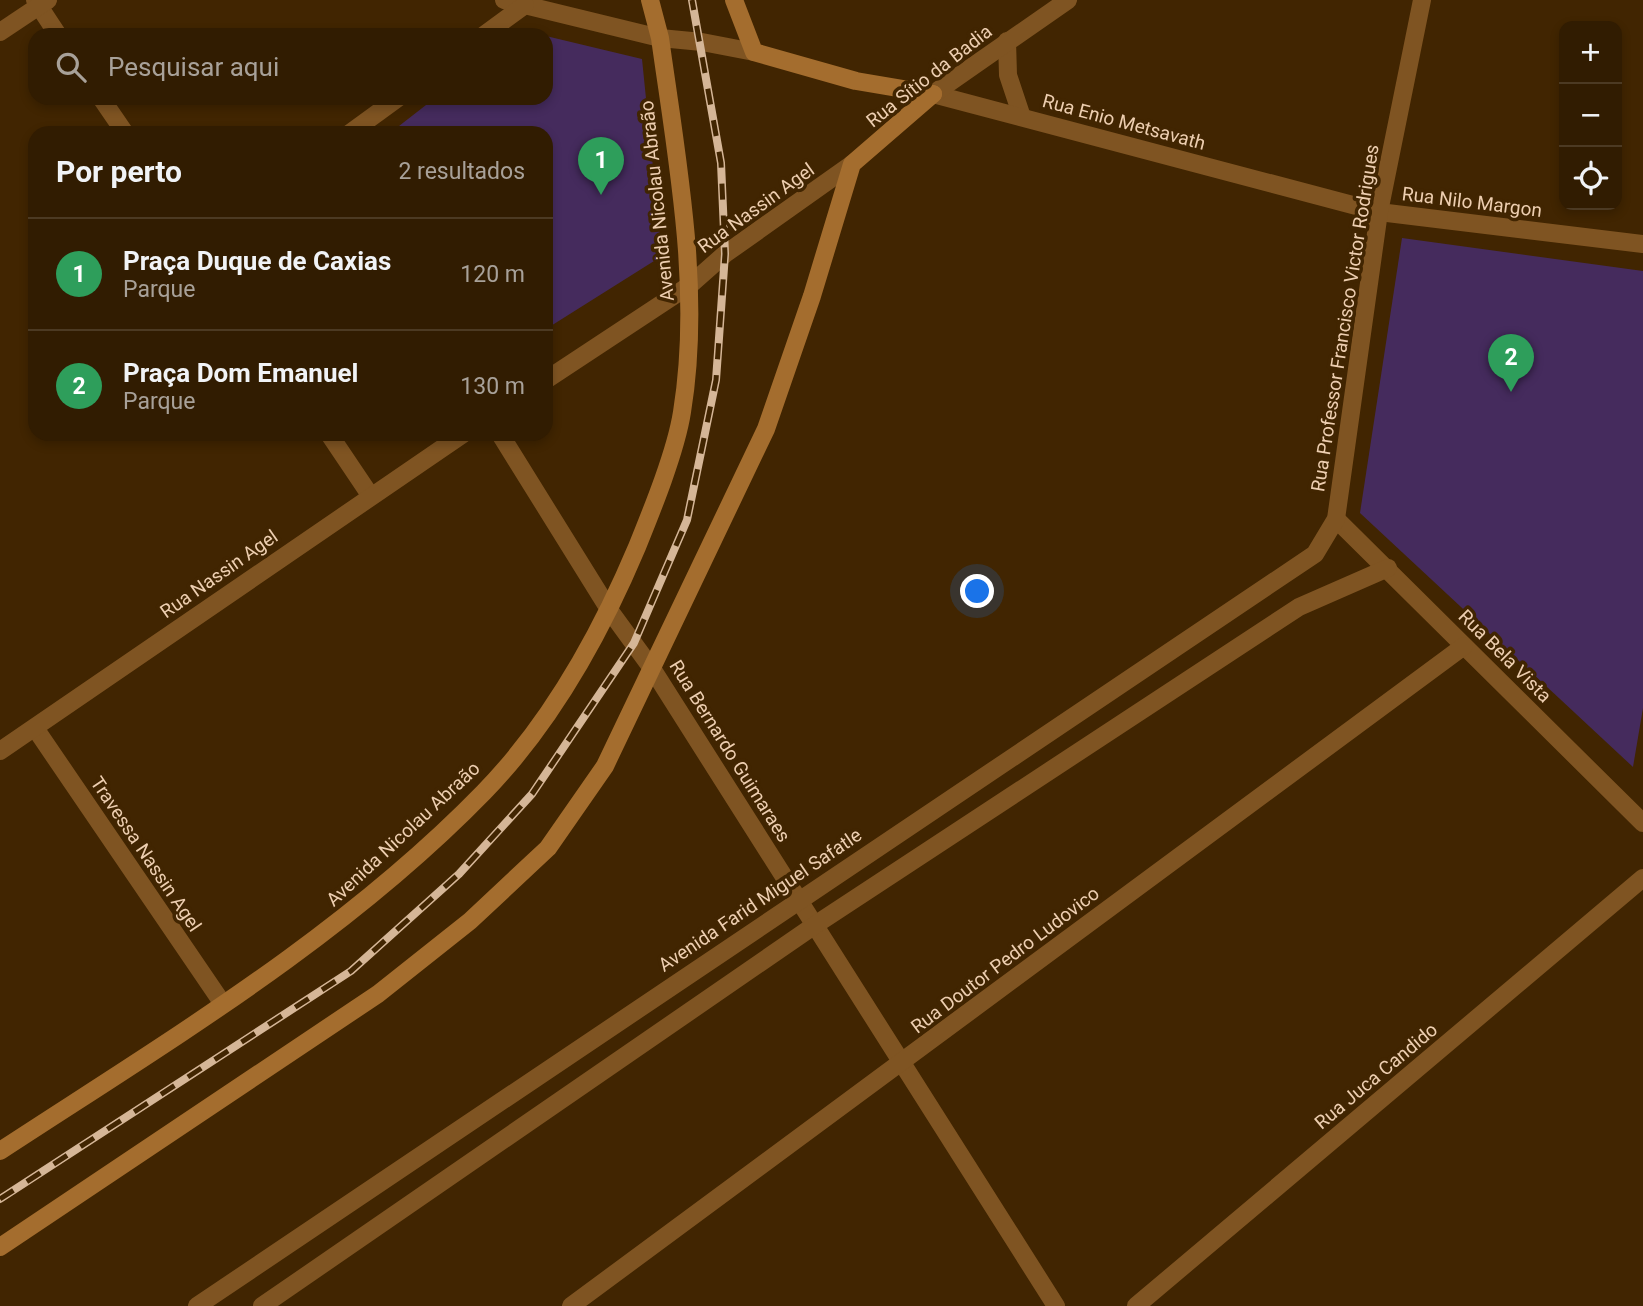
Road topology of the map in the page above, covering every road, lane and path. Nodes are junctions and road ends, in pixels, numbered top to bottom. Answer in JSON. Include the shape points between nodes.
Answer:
{"nodes":[{"id":1,"x":504,"y":0,"type":"edge"},
{"id":2,"x":650,"y":0,"type":"edge"},
{"id":3,"x":734,"y":0,"type":"edge"},
{"id":4,"x":1068,"y":0,"type":"edge"},
{"id":5,"x":1422,"y":0,"type":"edge"},
{"id":6,"x":40,"y":2,"type":"edge"},
{"id":7,"x":525,"y":5,"type":"junction"},
{"id":8,"x":54,"y":28,"type":"edge"},
{"id":9,"x":494,"y":28,"type":"edge"},
{"id":10,"x":0,"y":32,"type":"edge"},
{"id":11,"x":660,"y":38,"type":"junction"},
{"id":12,"x":1007,"y":41,"type":"junction"},
{"id":13,"x":754,"y":52,"type":"junction"},
{"id":14,"x":933,"y":94,"type":"junction"},
{"id":15,"x":106,"y":105,"type":"edge"},
{"id":16,"x":388,"y":105,"type":"edge"},
{"id":17,"x":1022,"y":117,"type":"junction"},
{"id":18,"x":119,"y":126,"type":"edge"},
{"id":19,"x":360,"y":126,"type":"edge"},
{"id":20,"x":852,"y":164,"type":"junction"},
{"id":21,"x":1379,"y":212,"type":"junction"},
{"id":22,"x":1643,"y":244,"type":"edge"},
{"id":23,"x":690,"y":285,"type":"junction"},
{"id":24,"x":553,"y":375,"type":"edge"},
{"id":25,"x":334,"y":441,"type":"edge"},
{"id":26,"x":452,"y":441,"type":"edge"},
{"id":27,"x":504,"y":441,"type":"edge"},
{"id":28,"x":370,"y":495,"type":"junction"},
{"id":29,"x":1336,"y":519,"type":"junction"},
{"id":30,"x":1388,"y":568,"type":"junction"},
{"id":31,"x":610,"y":611,"type":"junction"},
{"id":32,"x":1464,"y":646,"type":"junction"},
{"id":33,"x":653,"y":670,"type":"junction"},
{"id":34,"x":34,"y":728,"type":"junction"},
{"id":35,"x":0,"y":751,"type":"edge"},
{"id":36,"x":1641,"y":814,"type":"edge"},
{"id":37,"x":1643,"y":878,"type":"edge"},
{"id":38,"x":799,"y":899,"type":"junction"},
{"id":39,"x":815,"y":925,"type":"junction"},
{"id":40,"x":223,"y":1004,"type":"junction"},
{"id":41,"x":902,"y":1063,"type":"junction"},
{"id":42,"x":0,"y":1151,"type":"edge"},
{"id":43,"x":0,"y":1247,"type":"edge"},
{"id":44,"x":197,"y":1306,"type":"edge"},
{"id":45,"x":262,"y":1306,"type":"edge"},
{"id":46,"x":571,"y":1306,"type":"edge"},
{"id":47,"x":1056,"y":1306,"type":"edge"},
{"id":48,"x":1136,"y":1306,"type":"edge"}],
"edges":[{"from":1,"to":7,"type":"street"},
{"from":2,"to":11,"type":"street","name":"Avenida Nicolau Abraão"},
{"from":3,"to":13,"type":"street"},
{"from":4,"to":12,"type":"street","name":"Rua Sítio da Badia"},
{"from":5,"to":21,"type":"street","name":"Rua Professor Francisco Victor Rodrigues"},
{"from":6,"to":8,"type":"street"},
{"from":6,"to":10,"type":"street"},
{"from":7,"to":9,"type":"street"},
{"from":7,"to":11,"type":"street"},
{"from":11,"to":13,"type":"street"},
{"from":11,"to":23,"type":"street","name":"Avenida Nicolau Abraão"},
{"from":12,"to":14,"type":"street","name":"Rua Sítio da Badia"},
{"from":12,"to":17,"type":"street","via":[[1008,75]]},
{"from":13,"to":14,"type":"street","name":"Rua Enio Metsavath","via":[[856,81]]},
{"from":14,"to":17,"type":"street","name":"Rua Enio Metsavath"},
{"from":14,"to":20,"type":"street","name":"Rua Sítio da Badia"},
{"from":15,"to":18,"type":"street"},
{"from":16,"to":19,"type":"street"},
{"from":17,"to":21,"type":"street","name":"Rua Enio Metsavath"},
{"from":20,"to":23,"type":"street","name":"Rua Nassin Agel"},
{"from":20,"to":33,"type":"street","via":[[766,429]]},
{"from":21,"to":22,"type":"street","name":"Rua Nilo Margon"},
{"from":21,"to":29,"type":"street","name":"Rua Professor Francisco Victor Rodrigues"},
{"from":23,"to":24,"type":"street","name":"Rua Nassin Agel"},
{"from":23,"to":31,"type":"street","name":"Avenida Nicolau Abraão","via":[[682,414],[650,515]]},
{"from":25,"to":28,"type":"street"},
{"from":26,"to":28,"type":"street","name":"Rua Nassin Agel"},
{"from":27,"to":31,"type":"street","name":"Rua Bernardo Guimaraes"},
{"from":28,"to":34,"type":"street","name":"Rua Nassin Agel"},
{"from":29,"to":30,"type":"street","name":"Rua Bela Vista"},
{"from":29,"to":38,"type":"street","name":"Avenida Farid Miguel Safatle","via":[[1315,554]]},
{"from":30,"to":32,"type":"street","name":"Rua Bela Vista"},
{"from":30,"to":39,"type":"street","via":[[1299,607]]},
{"from":31,"to":33,"type":"street","name":"Rua Bernardo Guimaraes"},
{"from":31,"to":40,"type":"street","name":"Avenida Nicolau Abraão","via":[[544,718],[485,791],[328,932]]},
{"from":32,"to":36,"type":"street","name":"Rua Bela Vista"},
{"from":32,"to":41,"type":"street","name":"Rua Doutor Pedro Ludovico"},
{"from":33,"to":38,"type":"street","name":"Rua Bernardo Guimaraes"},
{"from":33,"to":43,"type":"street","via":[[605,766],[548,848],[470,921],[378,994],[272,1068]]},
{"from":34,"to":35,"type":"street","name":"Rua Nassin Agel"},
{"from":34,"to":40,"type":"street","name":"Travessa Nassin Agel"},
{"from":37,"to":48,"type":"street","name":"Rua Juca Candido"},
{"from":38,"to":39,"type":"street","name":"Rua Bernardo Guimaraes"},
{"from":38,"to":44,"type":"street","name":"Avenida Farid Miguel Safatle"},
{"from":39,"to":41,"type":"street","name":"Rua Bernardo Guimaraes"},
{"from":39,"to":45,"type":"street"},
{"from":40,"to":42,"type":"street","name":"Avenida Nicolau Abraão"},
{"from":41,"to":46,"type":"street","name":"Rua Doutor Pedro Ludovico"},
{"from":41,"to":47,"type":"street","name":"Rua Bernardo Guimaraes"}]}
